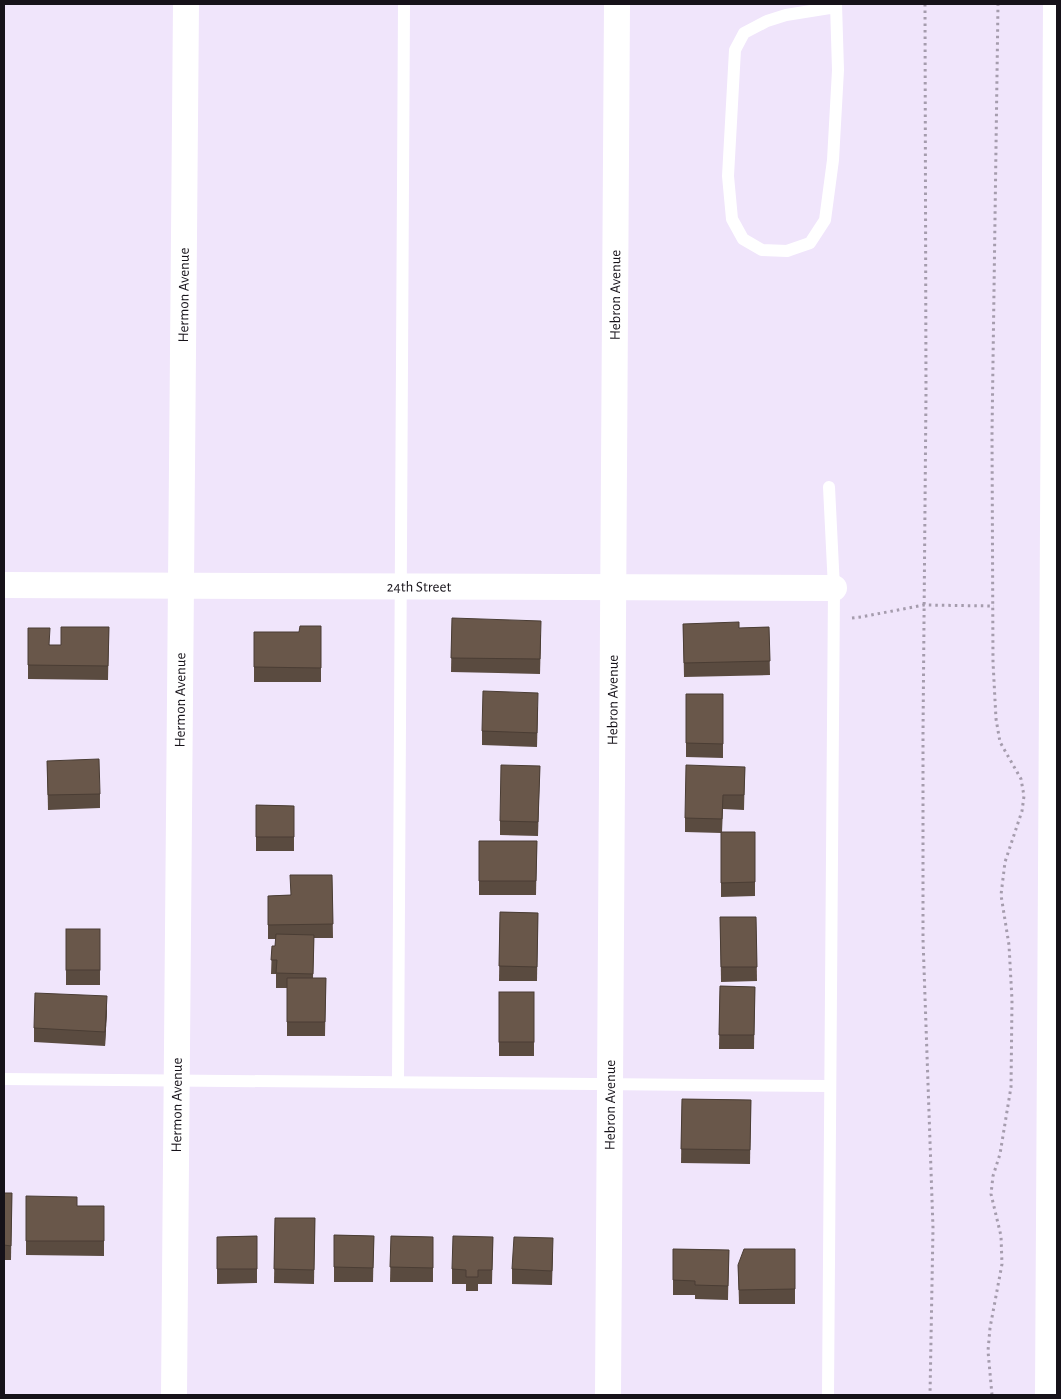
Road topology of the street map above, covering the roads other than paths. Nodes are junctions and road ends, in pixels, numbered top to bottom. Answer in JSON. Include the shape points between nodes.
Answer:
{"nodes":[{"id":1,"x":186,"y":4,"type":"edge"},
{"id":2,"x":404,"y":4,"type":"edge"},
{"id":3,"x":617,"y":4,"type":"edge"},
{"id":4,"x":1057,"y":4,"type":"edge"},
{"id":5,"x":836,"y":6,"type":"edge"},
{"id":6,"x":829,"y":487,"type":"dead end"},
{"id":7,"x":4,"y":585,"type":"edge"},
{"id":8,"x":181,"y":586,"type":"junction"},
{"id":9,"x":401,"y":587,"type":"junction"},
{"id":10,"x":614,"y":588,"type":"junction"},
{"id":11,"x":834,"y":588,"type":"junction"},
{"id":12,"x":1055,"y":588,"type":"edge"},
{"id":13,"x":4,"y":1079,"type":"edge"},
{"id":14,"x":177,"y":1080,"type":"junction"},
{"id":15,"x":398,"y":1082,"type":"junction"},
{"id":16,"x":610,"y":1084,"type":"junction"},
{"id":17,"x":829,"y":1086,"type":"junction"},
{"id":18,"x":1054,"y":1094,"type":"edge"},
{"id":19,"x":1054,"y":1210,"type":"edge"},
{"id":20,"x":174,"y":1395,"type":"edge"},
{"id":21,"x":608,"y":1395,"type":"edge"},
{"id":22,"x":828,"y":1395,"type":"edge"},
{"id":23,"x":1049,"y":1395,"type":"edge"}],
"edges":[{"from":1,"to":8,"type":"street","name":"Hermon Avenue"},
{"from":2,"to":9,"type":"lane"},
{"from":3,"to":10,"type":"street","name":"Hebron Avenue"},
{"from":4,"to":12,"type":"street"},
{"from":5,"to":5,"type":"lane","via":[[838,79],[834,160],[825,220],[810,243],[788,251],[762,250],[743,239],[732,219],[728,176],[734,50],[744,33],[767,21]]},
{"from":6,"to":11,"type":"lane"},
{"from":7,"to":8,"type":"street","name":"24th Street"},
{"from":8,"to":9,"type":"street","name":"24th Street"},
{"from":8,"to":14,"type":"street","name":"Hermon Avenue"},
{"from":9,"to":10,"type":"street","name":"24th Street"},
{"from":9,"to":15,"type":"lane"},
{"from":10,"to":11,"type":"street","name":"24th Street"},
{"from":10,"to":16,"type":"street","name":"Hebron Avenue"},
{"from":11,"to":17,"type":"lane"},
{"from":12,"to":18,"type":"street"},
{"from":13,"to":14,"type":"lane"},
{"from":14,"to":15,"type":"lane"},
{"from":14,"to":20,"type":"street","name":"Hermon Avenue"},
{"from":15,"to":16,"type":"lane"},
{"from":16,"to":17,"type":"lane"},
{"from":16,"to":21,"type":"street","name":"Hebron Avenue"},
{"from":17,"to":22,"type":"lane"},
{"from":18,"to":19,"type":"street"},
{"from":19,"to":23,"type":"street"}]}
